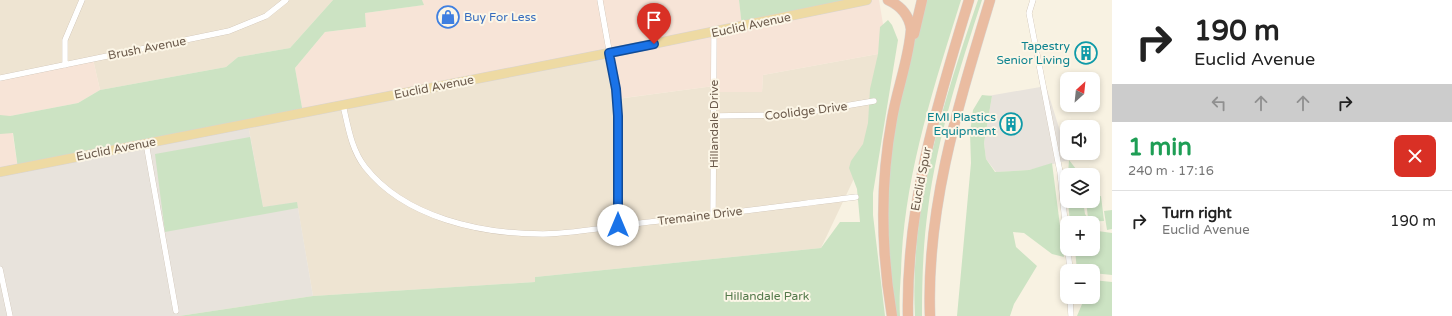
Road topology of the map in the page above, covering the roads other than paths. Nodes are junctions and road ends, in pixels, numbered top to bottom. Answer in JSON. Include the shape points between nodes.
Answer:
{"nodes":[{"id":1,"x":82,"y":0,"type":"edge"},
{"id":2,"x":286,"y":0,"type":"edge"},
{"id":3,"x":600,"y":0,"type":"edge"},
{"id":4,"x":867,"y":0,"type":"edge"},
{"id":5,"x":888,"y":0,"type":"edge"},
{"id":6,"x":922,"y":0,"type":"edge"},
{"id":7,"x":990,"y":0,"type":"edge"},
{"id":8,"x":1033,"y":0,"type":"edge"},
{"id":9,"x":969,"y":2,"type":"edge"},
{"id":10,"x":714,"y":32,"type":"junction"},
{"id":11,"x":907,"y":52,"type":"junction"},
{"id":12,"x":609,"y":53,"type":"junction"},
{"id":13,"x":65,"y":65,"type":"junction"},
{"id":14,"x":0,"y":78,"type":"edge"},
{"id":15,"x":874,"y":101,"type":"dead end"},
{"id":16,"x":343,"y":105,"type":"junction"},
{"id":17,"x":714,"y":116,"type":"junction"},
{"id":18,"x":146,"y":143,"type":"junction"},
{"id":19,"x":0,"y":172,"type":"edge"},
{"id":20,"x":856,"y":197,"type":"dead end"},
{"id":21,"x":713,"y":215,"type":"junction"},
{"id":22,"x":1064,"y":216,"type":"edge"},
{"id":23,"x":618,"y":225,"type":"junction"},
{"id":24,"x":0,"y":268,"type":"edge"},
{"id":25,"x":1070,"y":304,"type":"edge"},
{"id":26,"x":176,"y":311,"type":"dead end"},
{"id":27,"x":10,"y":316,"type":"edge"},
{"id":28,"x":892,"y":316,"type":"edge"},
{"id":29,"x":908,"y":316,"type":"edge"},
{"id":30,"x":930,"y":316,"type":"edge"},
{"id":31,"x":1071,"y":316,"type":"edge"}],
"edges":[{"from":1,"to":13,"type":"street","via":[[65,40]]},
{"from":2,"to":13,"type":"street","name":"Brush Avenue","via":[[266,16],[229,31]]},
{"from":3,"to":12,"type":"street"},
{"from":4,"to":10,"type":"main road","name":"Euclid Avenue"},
{"from":5,"to":11,"type":"highway","via":[[901,8],[910,22]]},
{"from":6,"to":11,"type":"highway"},
{"from":7,"to":30,"type":"highway","name":"Euclid Spur","via":[[952,130],[939,192],[931,260]]},
{"from":8,"to":22,"type":"street","via":[[1029,14],[1060,172]]},
{"from":9,"to":29,"type":"highway","name":"Euclid Spur","via":[[937,108],[917,193],[909,258]]},
{"from":10,"to":12,"type":"main road","name":"Euclid Avenue"},
{"from":10,"to":17,"type":"street","name":"Hillandale Drive"},
{"from":11,"to":28,"type":"highway","via":[[892,118],[884,184],[884,256]]},
{"from":12,"to":16,"type":"main road","name":"Euclid Avenue"},
{"from":12,"to":23,"type":"street","via":[[618,116]]},
{"from":13,"to":14,"type":"street","name":"Brush Avenue"},
{"from":15,"to":17,"type":"street","name":"Coolidge Drive","via":[[792,115]]},
{"from":16,"to":18,"type":"main road","name":"Euclid Avenue"},
{"from":16,"to":23,"type":"street","name":"Tremaine Drive","via":[[353,146],[364,166],[393,194],[432,214],[468,226],[507,232],[544,234]]},
{"from":17,"to":21,"type":"street","name":"Hillandale Drive"},
{"from":18,"to":19,"type":"main road","name":"Euclid Avenue"},
{"from":18,"to":26,"type":"street"},
{"from":20,"to":21,"type":"street","name":"Tremaine Drive"},
{"from":21,"to":23,"type":"street","name":"Tremaine Drive"},
{"from":24,"to":27,"type":"street"},
{"from":25,"to":31,"type":"street"}]}
